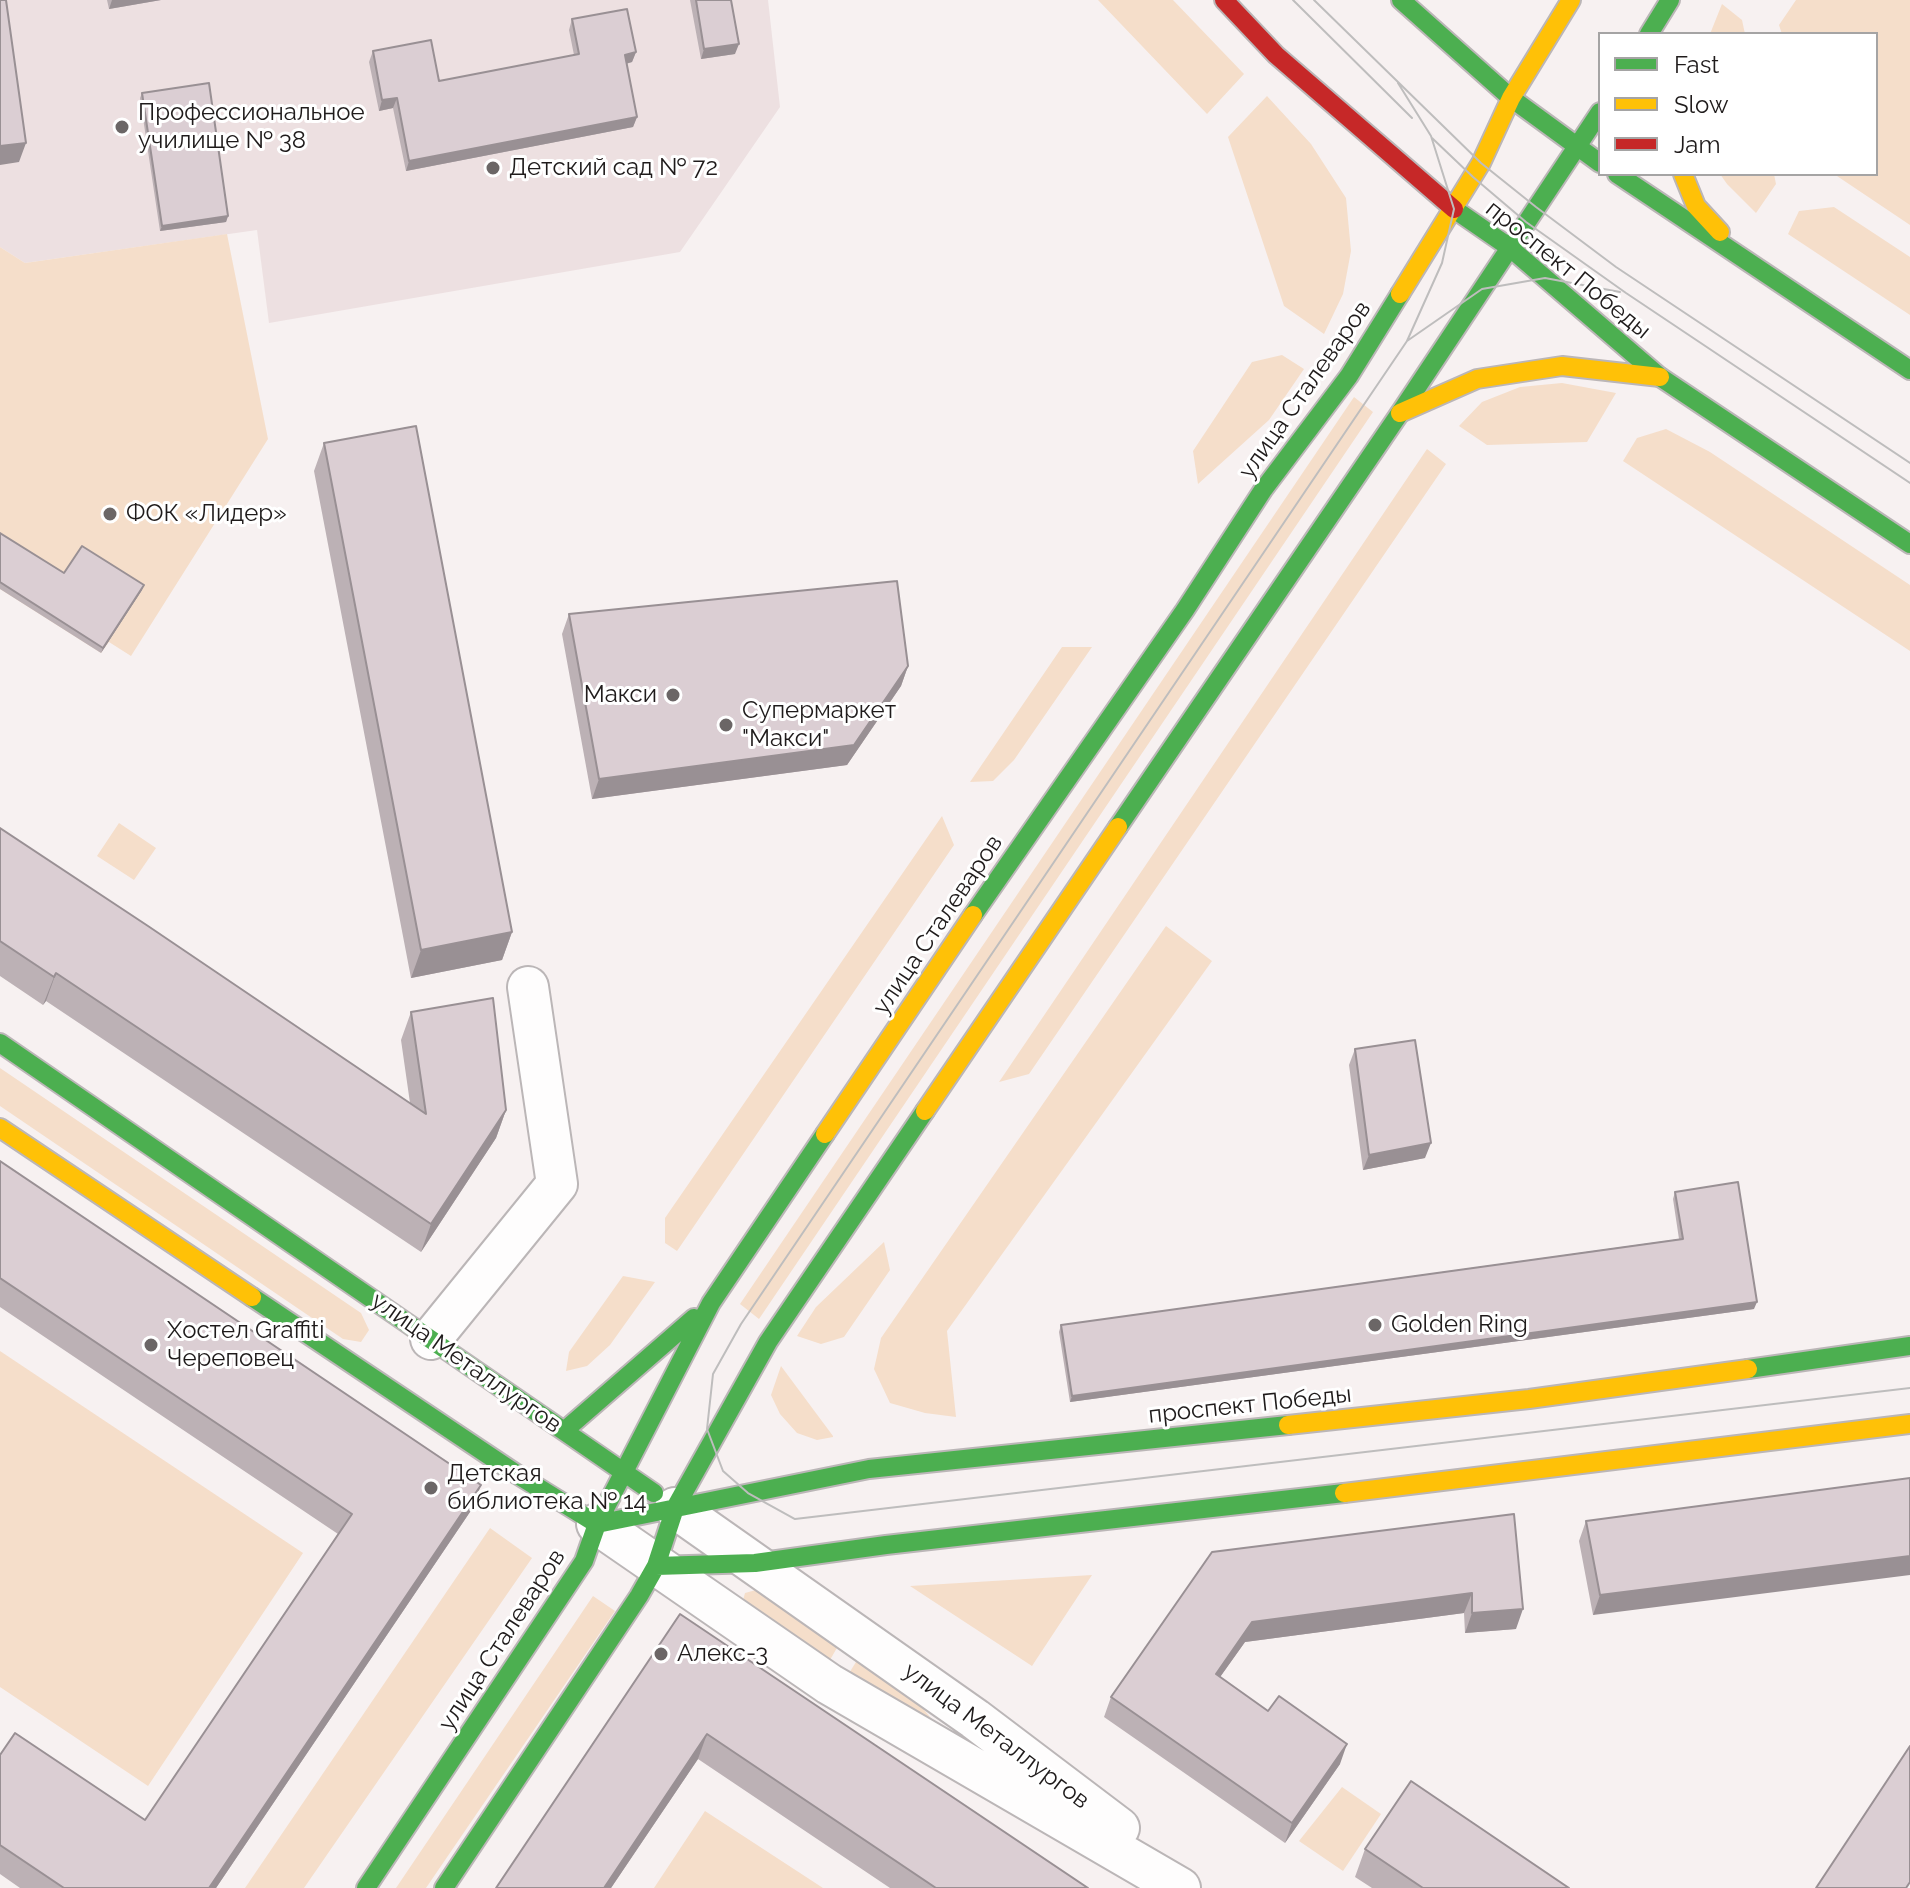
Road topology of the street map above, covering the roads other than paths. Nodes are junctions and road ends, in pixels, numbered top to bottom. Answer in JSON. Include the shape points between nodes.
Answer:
{"nodes":[{"id":1,"x":1224,"y":0,"type":"edge"},
{"id":2,"x":1401,"y":0,"type":"edge"},
{"id":3,"x":1571,"y":0,"type":"edge"},
{"id":4,"x":1670,"y":0,"type":"edge"},
{"id":5,"x":1681,"y":0,"type":"edge"},
{"id":6,"x":1650,"y":32,"type":"edge"},
{"id":7,"x":1671,"y":32,"type":"edge"},
{"id":8,"x":1511,"y":98,"type":"junction"},
{"id":9,"x":1598,"y":115,"type":"edge"},
{"id":10,"x":1577,"y":148,"type":"junction"},
{"id":11,"x":1598,"y":162,"type":"edge"},
{"id":12,"x":1620,"y":176,"type":"edge"},
{"id":13,"x":1684,"y":176,"type":"edge"},
{"id":14,"x":1454,"y":209,"type":"junction"},
{"id":15,"x":1509,"y":247,"type":"junction"},
{"id":16,"x":1743,"y":257,"type":"junction"},
{"id":17,"x":1910,"y":370,"type":"edge"},
{"id":18,"x":1660,"y":377,"type":"junction"},
{"id":19,"x":1400,"y":413,"type":"junction"},
{"id":20,"x":1910,"y":544,"type":"edge"},
{"id":21,"x":528,"y":987,"type":"dead end"},
{"id":22,"x":0,"y":1043,"type":"edge"},
{"id":23,"x":0,"y":1128,"type":"edge"},
{"id":24,"x":711,"y":1303,"type":"junction"},
{"id":25,"x":431,"y":1339,"type":"junction"},
{"id":26,"x":1910,"y":1346,"type":"edge"},
{"id":27,"x":1910,"y":1424,"type":"edge"},
{"id":28,"x":564,"y":1431,"type":"junction"},
{"id":29,"x":623,"y":1472,"type":"junction"},
{"id":30,"x":675,"y":1508,"type":"junction"},
{"id":31,"x":597,"y":1524,"type":"junction"},
{"id":32,"x":755,"y":1563,"type":"junction"},
{"id":33,"x":656,"y":1566,"type":"junction"},
{"id":34,"x":366,"y":1888,"type":"edge"},
{"id":35,"x":444,"y":1888,"type":"edge"},
{"id":36,"x":1180,"y":1888,"type":"edge"},
{"id":37,"x":1199,"y":1888,"type":"edge"}],
"edges":[{"from":1,"to":14,"type":"main road","name":"проспект Победы","via":[[1276,55]]},
{"from":2,"to":8,"type":"main road"},
{"from":3,"to":8,"type":"main road","name":"улица Сталеваров"},
{"from":4,"to":6,"type":"main road"},
{"from":5,"to":7,"type":"main road"},
{"from":8,"to":10,"type":"main road"},
{"from":8,"to":14,"type":"main road","name":"улица Сталеваров"},
{"from":9,"to":10,"type":"main road"},
{"from":10,"to":11,"type":"main road"},
{"from":10,"to":15,"type":"main road"},
{"from":12,"to":16,"type":"main road"},
{"from":13,"to":16,"type":"main road","via":[[1696,206]]},
{"from":14,"to":15,"type":"main road","name":"проспект Победы"},
{"from":14,"to":24,"type":"main road","name":"улица Сталеваров","via":[[1349,376],[1263,490]]},
{"from":15,"to":18,"type":"main road","name":"проспект Победы"},
{"from":15,"to":19,"type":"main road"},
{"from":16,"to":17,"type":"main road"},
{"from":18,"to":19,"type":"main road","via":[[1562,366],[1477,379]]},
{"from":18,"to":20,"type":"main road","name":"проспект Победы"},
{"from":19,"to":30,"type":"main road","via":[[768,1342]]},
{"from":21,"to":25,"type":"street","via":[[557,1184]]},
{"from":22,"to":25,"type":"main road","name":"улица Металлургов"},
{"from":23,"to":31,"type":"main road","name":"улица Металлургов"},
{"from":24,"to":28,"type":"main road"},
{"from":24,"to":29,"type":"main road","name":"улица Сталеваров"},
{"from":25,"to":28,"type":"main road","name":"улица Металлургов"},
{"from":26,"to":30,"type":"main road","name":"проспект Победы","via":[[1529,1399],[869,1469]]},
{"from":27,"to":32,"type":"main road"},
{"from":28,"to":29,"type":"main road","name":"улица Металлургов"},
{"from":29,"to":30,"type":"main road","name":"улица Металлургов"},
{"from":29,"to":31,"type":"main road","name":"улица Сталеваров"},
{"from":30,"to":31,"type":"main road","name":"проспект Победы"},
{"from":30,"to":32,"type":"street","name":"улица Металлургов"},
{"from":30,"to":33,"type":"main road"},
{"from":31,"to":33,"type":"street","name":"улица Металлургов"},
{"from":31,"to":34,"type":"main road","name":"улица Сталеваров","via":[[584,1561]]},
{"from":32,"to":33,"type":"main road"},
{"from":32,"to":37,"type":"street","name":"улица Металлургов","via":[[975,1719]]},
{"from":33,"to":35,"type":"main road"},
{"from":33,"to":36,"type":"street","name":"улица Металлургов","via":[[829,1684]]}]}
